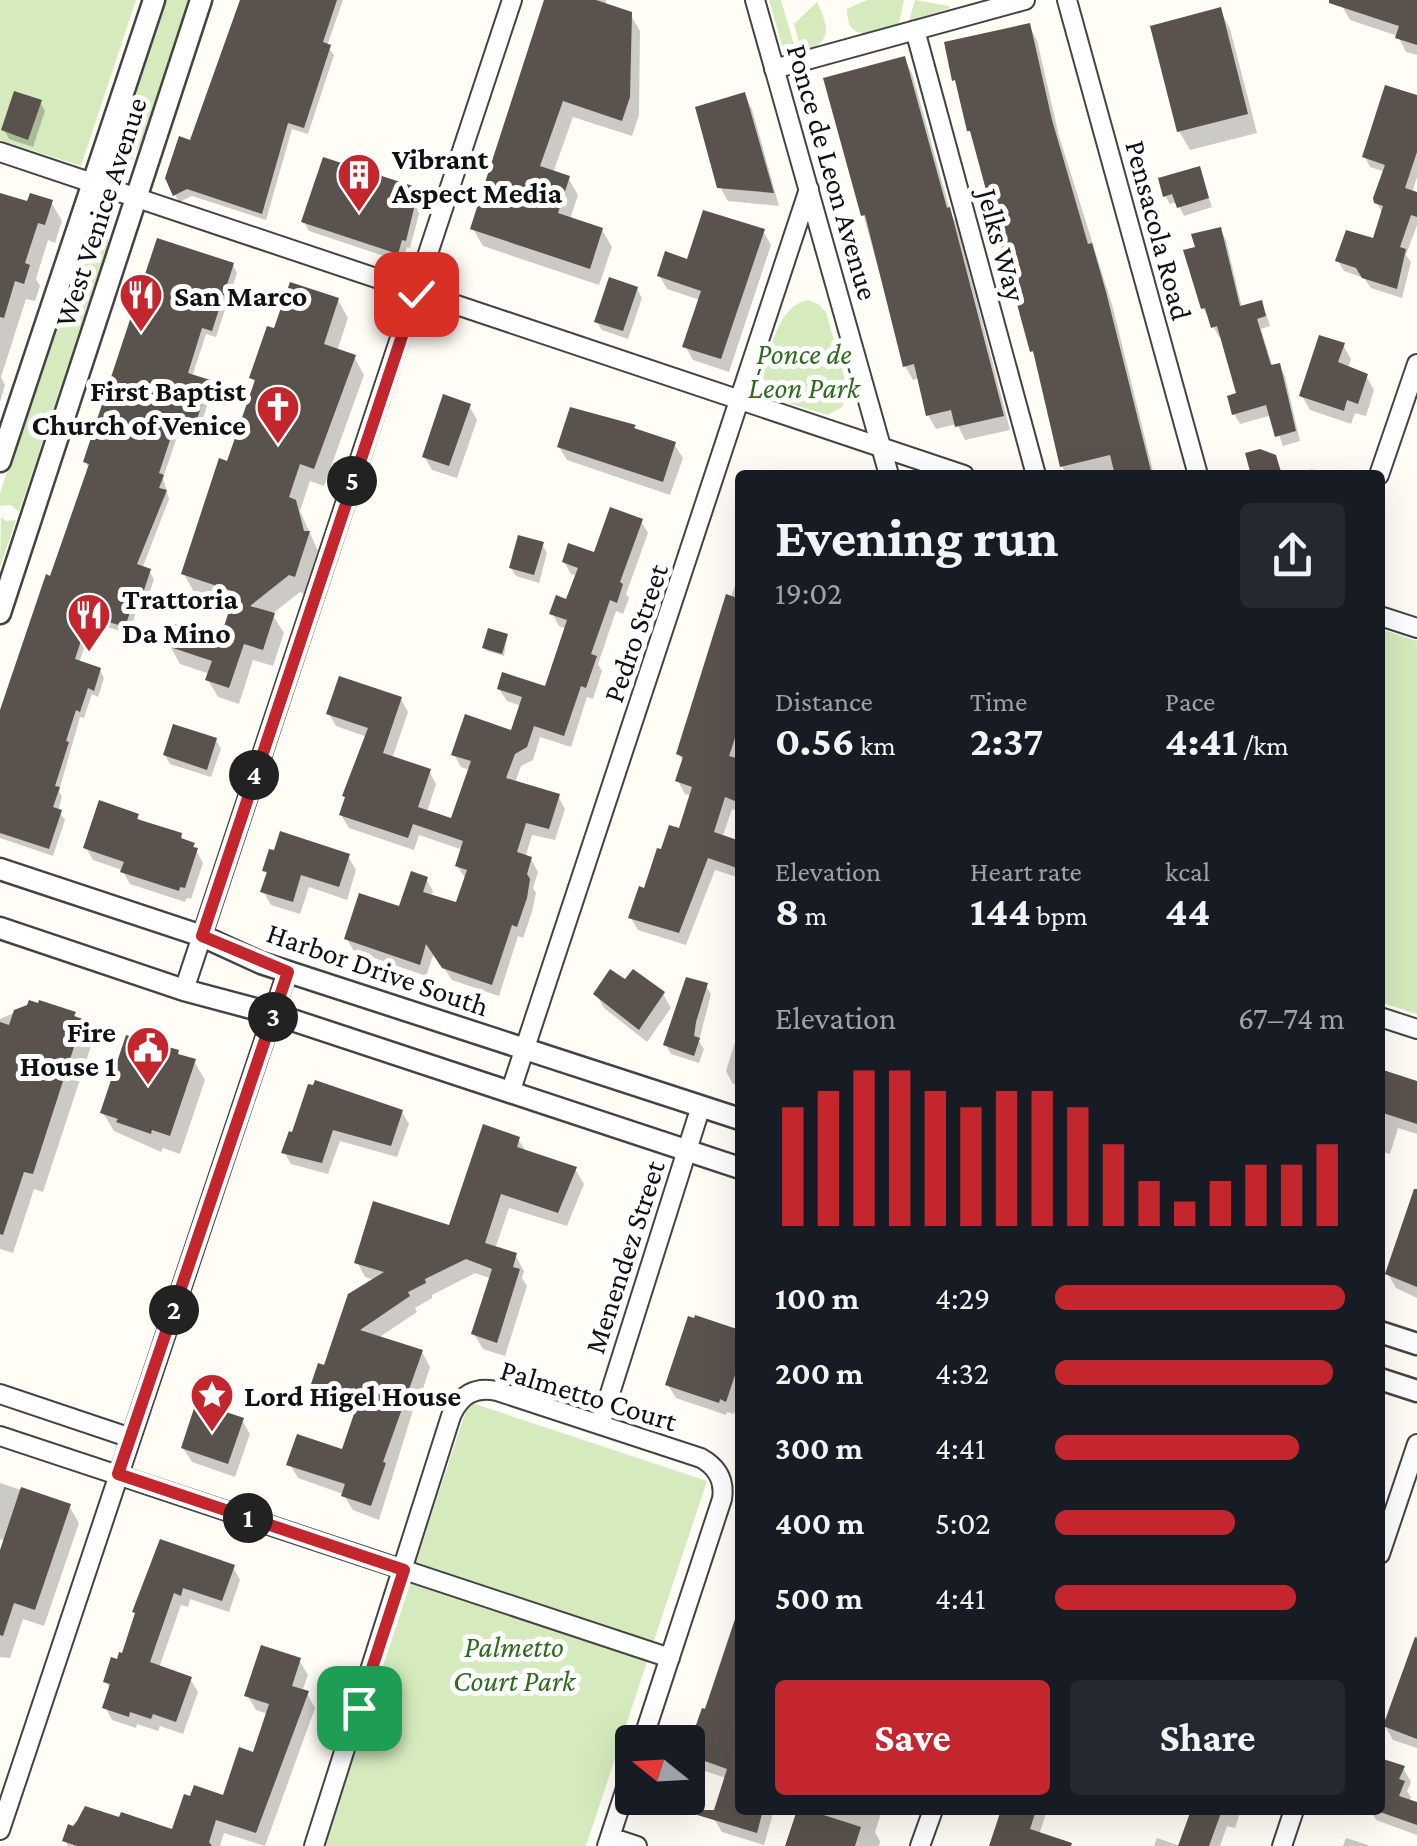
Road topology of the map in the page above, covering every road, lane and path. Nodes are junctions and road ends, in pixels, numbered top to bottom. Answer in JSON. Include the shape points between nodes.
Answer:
{"nodes":[{"id":1,"x":154,"y":0,"type":"edge"},
{"id":2,"x":201,"y":0,"type":"edge"},
{"id":3,"x":512,"y":0,"type":"edge"},
{"id":4,"x":756,"y":0,"type":"edge"},
{"id":5,"x":1025,"y":0,"type":"edge"},
{"id":6,"x":1067,"y":0,"type":"edge"},
{"id":7,"x":916,"y":30,"type":"junction"},
{"id":8,"x":774,"y":68,"type":"junction"},
{"id":9,"x":0,"y":152,"type":"edge"},
{"id":10,"x":93,"y":182,"type":"junction"},
{"id":11,"x":809,"y":190,"type":"junction"},
{"id":12,"x":136,"y":197,"type":"junction"},
{"id":13,"x":416,"y":294,"type":"junction"},
{"id":14,"x":1417,"y":364,"type":"edge"},
{"id":15,"x":741,"y":402,"type":"junction"},
{"id":16,"x":882,"y":448,"type":"junction"},
{"id":17,"x":0,"y":461,"type":"edge"},
{"id":18,"x":889,"y":470,"type":"edge"},
{"id":19,"x":949,"y":470,"type":"edge"},
{"id":20,"x":1035,"y":470,"type":"edge"},
{"id":21,"x":1197,"y":470,"type":"edge"},
{"id":22,"x":1381,"y":470,"type":"edge"},
{"id":23,"x":0,"y":613,"type":"edge"},
{"id":24,"x":1385,"y":618,"type":"edge"},
{"id":25,"x":1417,"y":628,"type":"edge"},
{"id":26,"x":0,"y":868,"type":"edge"},
{"id":27,"x":0,"y":928,"type":"edge"},
{"id":28,"x":202,"y":936,"type":"junction"},
{"id":29,"x":288,"y":972,"type":"junction"},
{"id":30,"x":184,"y":990,"type":"junction"},
{"id":31,"x":274,"y":1014,"type":"junction"},
{"id":32,"x":1385,"y":1018,"type":"edge"},
{"id":33,"x":1417,"y":1029,"type":"edge"},
{"id":34,"x":524,"y":1051,"type":"junction"},
{"id":35,"x":510,"y":1093,"type":"junction"},
{"id":36,"x":701,"y":1106,"type":"junction"},
{"id":37,"x":735,"y":1117,"type":"edge"},
{"id":38,"x":687,"y":1151,"type":"junction"},
{"id":39,"x":735,"y":1166,"type":"edge"},
{"id":40,"x":1385,"y":1334,"type":"edge"},
{"id":41,"x":1417,"y":1344,"type":"edge"},
{"id":42,"x":1385,"y":1381,"type":"edge"},
{"id":43,"x":1417,"y":1391,"type":"edge"},
{"id":44,"x":0,"y":1394,"type":"edge"},
{"id":45,"x":600,"y":1425,"type":"junction"},
{"id":46,"x":0,"y":1436,"type":"edge"},
{"id":47,"x":130,"y":1438,"type":"junction"},
{"id":48,"x":1417,"y":1444,"type":"edge"},
{"id":49,"x":118,"y":1474,"type":"junction"},
{"id":50,"x":1385,"y":1539,"type":"edge"},
{"id":51,"x":404,"y":1570,"type":"junction"},
{"id":52,"x":670,"y":1658,"type":"junction"},
{"id":53,"x":648,"y":1725,"type":"edge"},
{"id":54,"x":617,"y":1815,"type":"edge"},
{"id":55,"x":930,"y":1815,"type":"edge"},
{"id":56,"x":1292,"y":1815,"type":"edge"},
{"id":57,"x":0,"y":1830,"type":"edge"},
{"id":58,"x":608,"y":1841,"type":"edge"},
{"id":59,"x":314,"y":1846,"type":"edge"},
{"id":60,"x":637,"y":1846,"type":"edge"},
{"id":61,"x":920,"y":1846,"type":"edge"},
{"id":62,"x":1282,"y":1846,"type":"edge"}],
"edges":[{"from":1,"to":10,"type":"street","name":"West Venice Avenue"},
{"from":2,"to":12,"type":"street","name":"West Venice Avenue"},
{"from":3,"to":13,"type":"street"},
{"from":4,"to":8,"type":"street","name":"Ponce de Leon Avenue"},
{"from":5,"to":7,"type":"street"},
{"from":6,"to":21,"type":"street","name":"Pensacola Road"},
{"from":7,"to":8,"type":"street"},
{"from":7,"to":20,"type":"street","name":"Jelks Way"},
{"from":8,"to":11,"type":"street","name":"Ponce de Leon Avenue"},
{"from":9,"to":10,"type":"street"},
{"from":10,"to":12,"type":"street"},
{"from":10,"to":17,"type":"street","name":"West Venice Avenue"},
{"from":11,"to":15,"type":"street","name":"Pedro Street"},
{"from":11,"to":16,"type":"street","name":"Ponce de Leon Avenue"},
{"from":12,"to":13,"type":"street"},
{"from":12,"to":23,"type":"street","name":"West Venice Avenue"},
{"from":13,"to":15,"type":"street"},
{"from":13,"to":28,"type":"street"},
{"from":14,"to":22,"type":"street"},
{"from":15,"to":16,"type":"street"},
{"from":15,"to":34,"type":"street","name":"Pedro Street"},
{"from":16,"to":18,"type":"street","name":"Ponce de Leon Avenue"},
{"from":16,"to":19,"type":"street"},
{"from":24,"to":25,"type":"street"},
{"from":26,"to":28,"type":"street","name":"Harbor Drive South"},
{"from":27,"to":30,"type":"street"},
{"from":28,"to":29,"type":"street","name":"Harbor Drive South"},
{"from":28,"to":30,"type":"street"},
{"from":29,"to":31,"type":"street"},
{"from":29,"to":34,"type":"street","name":"Harbor Drive South"},
{"from":30,"to":31,"type":"street"},
{"from":31,"to":35,"type":"street"},
{"from":31,"to":47,"type":"street"},
{"from":32,"to":33,"type":"street"},
{"from":34,"to":35,"type":"street","name":"Pedro Street"},
{"from":34,"to":36,"type":"street","name":"Harbor Drive South"},
{"from":35,"to":38,"type":"street"},
{"from":36,"to":37,"type":"street","name":"Harbor Drive South"},
{"from":36,"to":38,"type":"street","name":"Menendez Street"},
{"from":38,"to":39,"type":"street"},
{"from":38,"to":45,"type":"street","name":"Menendez Street"},
{"from":40,"to":41,"type":"street"},
{"from":42,"to":43,"type":"street"},
{"from":44,"to":47,"type":"street"},
{"from":45,"to":51,"type":"street","name":"Palmetto Court","via":[[485,1388],[465,1395],[451,1416]]},
{"from":45,"to":52,"type":"street","name":"Palmetto Court","via":[[694,1456],[721,1478],[724,1492]]},
{"from":46,"to":49,"type":"street"},
{"from":47,"to":49,"type":"street"},
{"from":48,"to":50,"type":"street"},
{"from":49,"to":51,"type":"street"},
{"from":49,"to":57,"type":"street"},
{"from":51,"to":52,"type":"street"},
{"from":51,"to":59,"type":"street","name":"Palmetto Court"},
{"from":52,"to":53,"type":"street"},
{"from":54,"to":58,"type":"street"},
{"from":55,"to":61,"type":"street"},
{"from":56,"to":62,"type":"street"},
{"from":58,"to":60,"type":"street"}]}
